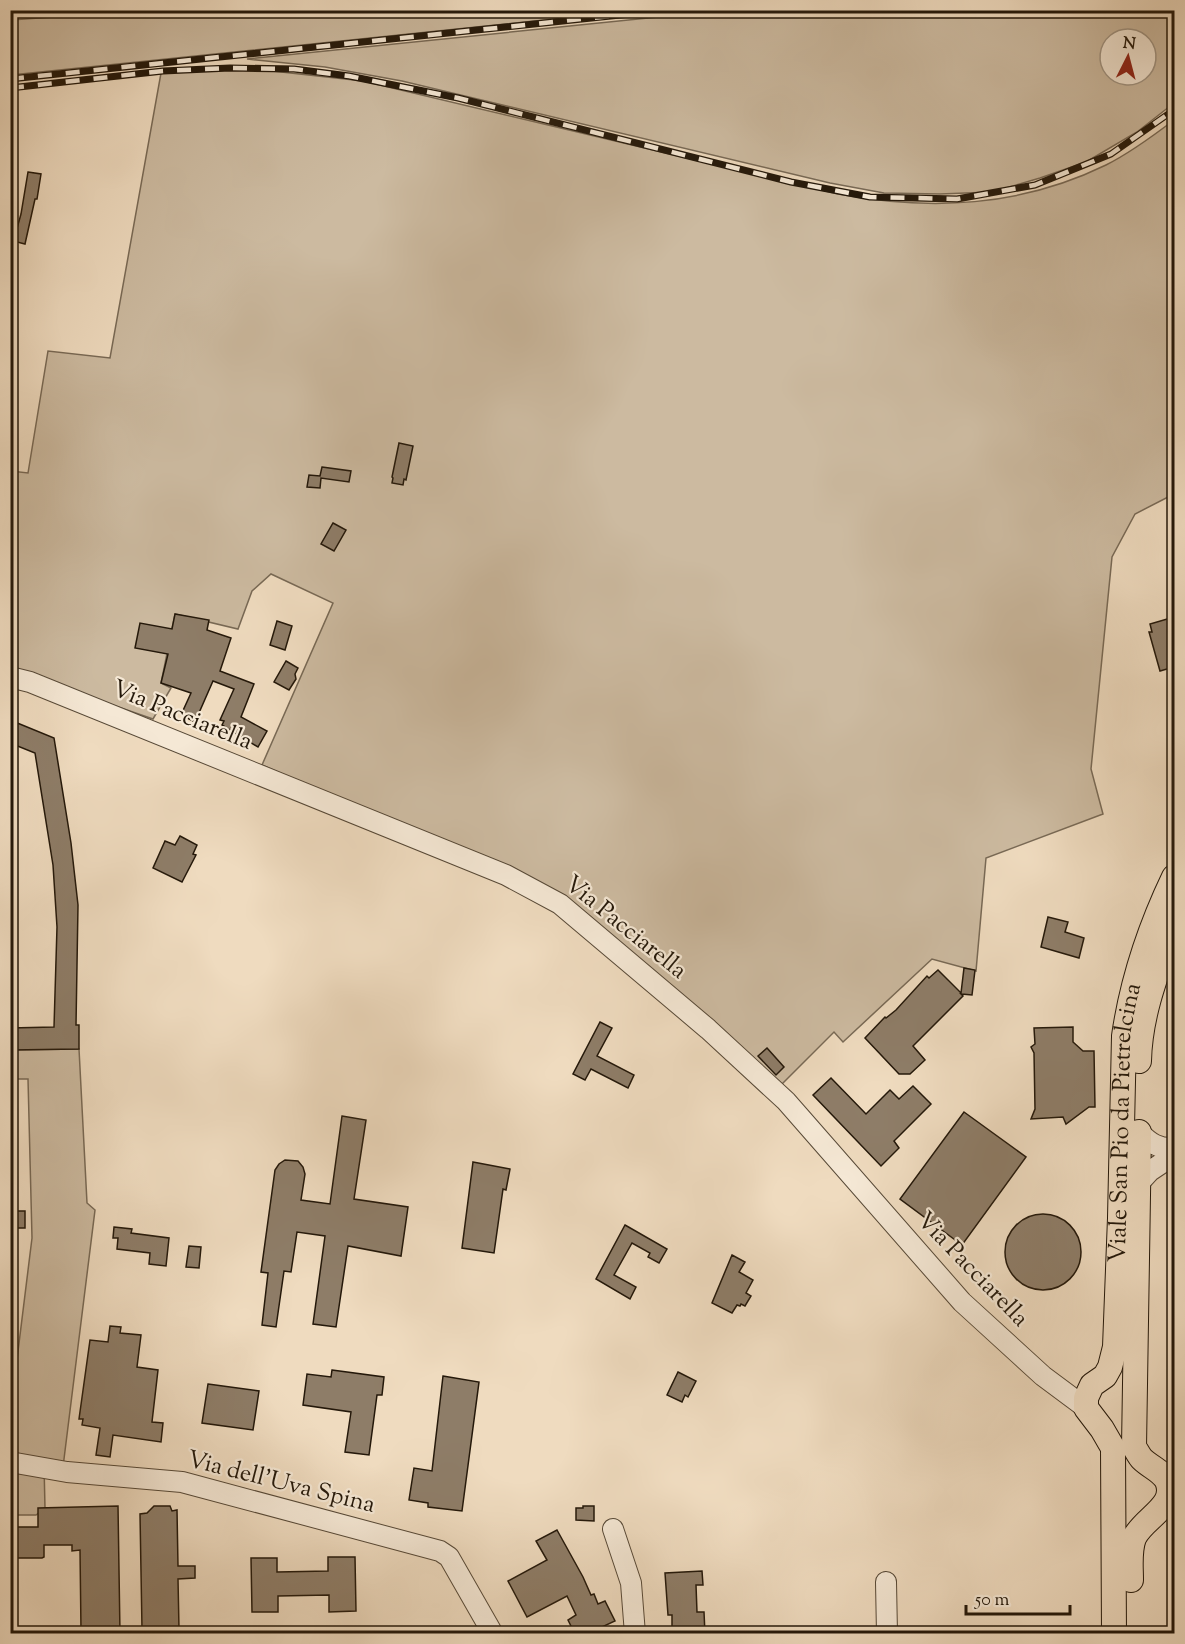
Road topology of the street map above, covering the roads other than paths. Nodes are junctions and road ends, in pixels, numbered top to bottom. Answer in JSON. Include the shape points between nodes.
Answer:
{"nodes":[{"id":1,"x":10,"y":676,"type":"edge"},
{"id":2,"x":1174,"y":877,"type":"edge"},
{"id":3,"x":1174,"y":925,"type":"edge"},
{"id":4,"x":1138,"y":1132,"type":"junction"},
{"id":5,"x":1174,"y":1148,"type":"edge"},
{"id":6,"x":1174,"y":1155,"type":"edge"},
{"id":7,"x":1138,"y":1184,"type":"junction"},
{"id":8,"x":1134,"y":1388,"type":"junction"},
{"id":9,"x":1094,"y":1390,"type":"junction"},
{"id":10,"x":10,"y":1462,"type":"edge"},
{"id":11,"x":1171,"y":1485,"type":"edge"},
{"id":12,"x":1114,"y":1499,"type":"junction"},
{"id":13,"x":1162,"y":1513,"type":"edge"},
{"id":14,"x":613,"y":1529,"type":"dead end"},
{"id":15,"x":886,"y":1582,"type":"dead end"},
{"id":16,"x":630,"y":1631,"type":"edge"},
{"id":17,"x":493,"y":1634,"type":"edge"},
{"id":18,"x":887,"y":1634,"type":"edge"},
{"id":19,"x":1114,"y":1634,"type":"edge"},
{"id":20,"x":1131,"y":1634,"type":"edge"}],
"edges":[{"from":1,"to":9,"type":"street","name":"Via Pacciarella","via":[[506,875],[560,904],[708,1029],[786,1101],[962,1302],[1053,1383]]},
{"from":2,"to":9,"type":"main road","name":"Viale San Pio da Pietrelcina","via":[[1145,948],[1128,1010],[1115,1347],[1110,1367]]},
{"from":3,"to":4,"type":"main road","name":"Viale San Pio da Pietrelcina","via":[[1146,1006],[1139,1045]]},
{"from":4,"to":5,"type":"street","via":[[1156,1146]]},
{"from":4,"to":7,"type":"main road","name":"Viale San Pio da Pietrelcina"},
{"from":6,"to":7,"type":"street"},
{"from":7,"to":8,"type":"main road","name":"Viale San Pio da Pietrelcina"},
{"from":8,"to":9,"type":"main road","via":[[1113,1375]]},
{"from":8,"to":11,"type":"main road","name":"Viale San Pio da Pietrelcina","via":[[1134,1447]]},
{"from":9,"to":12,"type":"main road","via":[[1102,1429],[1113,1449]]},
{"from":10,"to":17,"type":"street","name":"Via dell'Uva Spina","via":[[67,1472],[182,1482],[440,1551],[448,1557]]},
{"from":11,"to":13,"type":"main road"},
{"from":12,"to":13,"type":"main road","via":[[1129,1516]]},
{"from":12,"to":19,"type":"main road"},
{"from":13,"to":20,"type":"main road","via":[[1134,1538],[1131,1549]]},
{"from":14,"to":16,"type":"street","via":[[629,1570]]},
{"from":15,"to":18,"type":"street"}]}
